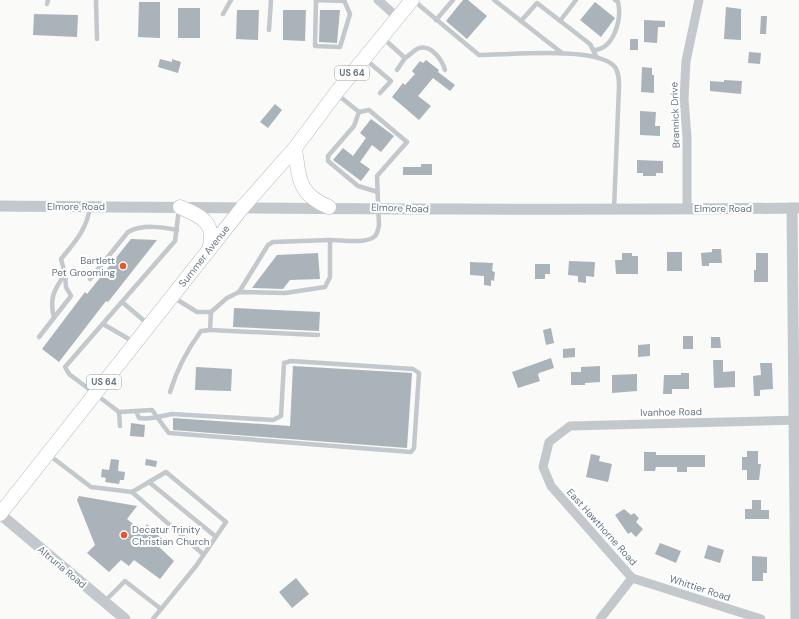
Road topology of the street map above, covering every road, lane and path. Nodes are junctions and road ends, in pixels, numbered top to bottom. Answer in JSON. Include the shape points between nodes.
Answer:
{"nodes":[{"id":1,"x":96,"y":0,"type":"edge"},
{"id":2,"x":230,"y":0,"type":"edge"},
{"id":3,"x":271,"y":0,"type":"edge"},
{"id":4,"x":315,"y":0,"type":"edge"},
{"id":5,"x":344,"y":0,"type":"edge"},
{"id":6,"x":378,"y":0,"type":"edge"},
{"id":7,"x":412,"y":0,"type":"edge"},
{"id":8,"x":452,"y":0,"type":"edge"},
{"id":9,"x":494,"y":0,"type":"edge"},
{"id":10,"x":576,"y":0,"type":"edge"},
{"id":11,"x":615,"y":0,"type":"edge"},
{"id":12,"x":699,"y":0,"type":"edge"},
{"id":13,"x":223,"y":14,"type":"dead end"},
{"id":14,"x":397,"y":17,"type":"junction"},
{"id":15,"x":436,"y":20,"type":"junction"},
{"id":16,"x":521,"y":21,"type":"junction"},
{"id":17,"x":560,"y":21,"type":"junction"},
{"id":18,"x":269,"y":30,"type":"dead end"},
{"id":19,"x":382,"y":36,"type":"junction"},
{"id":20,"x":97,"y":39,"type":"dead end"},
{"id":21,"x":594,"y":50,"type":"junction"},
{"id":22,"x":562,"y":53,"type":"junction"},
{"id":23,"x":596,"y":56,"type":"junction"},
{"id":24,"x":364,"y":58,"type":"junction"},
{"id":25,"x":406,"y":58,"type":"junction"},
{"id":26,"x":397,"y":70,"type":"dead end"},
{"id":27,"x":445,"y":70,"type":"dead end"},
{"id":28,"x":336,"y":93,"type":"junction"},
{"id":29,"x":380,"y":93,"type":"dead end"},
{"id":30,"x":359,"y":112,"type":"junction"},
{"id":31,"x":295,"y":148,"type":"junction"},
{"id":32,"x":378,"y":192,"type":"junction"},
{"id":33,"x":0,"y":206,"type":"edge"},
{"id":34,"x":90,"y":206,"type":"junction"},
{"id":35,"x":180,"y":207,"type":"junction"},
{"id":36,"x":379,"y":207,"type":"junction"},
{"id":37,"x":242,"y":208,"type":"junction"},
{"id":38,"x":330,"y":208,"type":"junction"},
{"id":39,"x":687,"y":208,"type":"junction"},
{"id":40,"x":795,"y":208,"type":"edge"},
{"id":41,"x":614,"y":209,"type":"junction"},
{"id":42,"x":177,"y":230,"type":"junction"},
{"id":43,"x":330,"y":240,"type":"junction"},
{"id":44,"x":209,"y":250,"type":"junction"},
{"id":45,"x":65,"y":274,"type":"junction"},
{"id":46,"x":90,"y":279,"type":"dead end"},
{"id":47,"x":239,"y":292,"type":"junction"},
{"id":48,"x":172,"y":296,"type":"junction"},
{"id":49,"x":122,"y":302,"type":"junction"},
{"id":50,"x":211,"y":312,"type":"junction"},
{"id":51,"x":54,"y":318,"type":"junction"},
{"id":52,"x":103,"y":324,"type":"junction"},
{"id":53,"x":149,"y":325,"type":"junction"},
{"id":54,"x":210,"y":330,"type":"junction"},
{"id":55,"x":318,"y":335,"type":"dead end"},
{"id":56,"x":39,"y":337,"type":"dead end"},
{"id":57,"x":135,"y":343,"type":"junction"},
{"id":58,"x":170,"y":392,"type":"dead end"},
{"id":59,"x":95,"y":394,"type":"junction"},
{"id":60,"x":119,"y":412,"type":"junction"},
{"id":61,"x":137,"y":413,"type":"junction"},
{"id":62,"x":157,"y":416,"type":"junction"},
{"id":63,"x":796,"y":420,"type":"edge"},
{"id":64,"x":120,"y":426,"type":"dead end"},
{"id":65,"x":549,"y":442,"type":"joint"},
{"id":66,"x":48,"y":454,"type":"junction"},
{"id":67,"x":149,"y":482,"type":"junction"},
{"id":68,"x":132,"y":492,"type":"junction"},
{"id":69,"x":0,"y":514,"type":"edge"},
{"id":70,"x":215,"y":536,"type":"junction"},
{"id":71,"x":203,"y":554,"type":"junction"},
{"id":72,"x":632,"y":578,"type":"junction"},
{"id":73,"x":105,"y":602,"type":"junction"},
{"id":74,"x":161,"y":609,"type":"junction"},
{"id":75,"x":125,"y":619,"type":"edge"},
{"id":76,"x":153,"y":619,"type":"edge"},
{"id":77,"x":600,"y":619,"type":"edge"},
{"id":78,"x":761,"y":619,"type":"edge"},
{"id":79,"x":796,"y":619,"type":"edge"}],
"edges":[{"from":1,"to":20,"type":"lane"},
{"from":2,"to":13,"type":"lane"},
{"from":3,"to":18,"type":"lane"},
{"from":4,"to":5,"type":"lane"},
{"from":4,"to":5,"type":"lane","via":[[315,46],[334,47],[340,47],[350,14]]},
{"from":6,"to":14,"type":"street"},
{"from":7,"to":14,"type":"main road","name":"Summer Avenue","number":"US 64"},
{"from":7,"to":15,"type":"lane"},
{"from":8,"to":15,"type":"lane"},
{"from":9,"to":16,"type":"lane"},
{"from":10,"to":17,"type":"lane"},
{"from":11,"to":21,"type":"lane","via":[[620,7],[618,28],[602,48]]},
{"from":12,"to":39,"type":"street","name":"Brannick Drive","via":[[686,61],[684,99]]},
{"from":14,"to":19,"type":"main road","name":"Summer Avenue","number":"US 64"},
{"from":15,"to":22,"type":"lane","via":[[479,55]]},
{"from":16,"to":17,"type":"lane","via":[[537,3]]},
{"from":16,"to":22,"type":"lane"},
{"from":17,"to":21,"type":"lane"},
{"from":19,"to":24,"type":"main road","name":"Summer Avenue","number":"US 64"},
{"from":19,"to":25,"type":"lane"},
{"from":21,"to":23,"type":"lane"},
{"from":22,"to":23,"type":"lane"},
{"from":23,"to":41,"type":"lane","via":[[613,64],[618,76]]},
{"from":24,"to":28,"type":"main road","name":"Summer Avenue","number":"US 64"},
{"from":24,"to":29,"type":"lane","via":[[391,81]]},
{"from":25,"to":26,"type":"lane"},
{"from":25,"to":27,"type":"lane","via":[[416,49],[425,48],[442,60]]},
{"from":28,"to":30,"type":"lane"},
{"from":28,"to":31,"type":"main road","name":"Summer Avenue","number":"US 64"},
{"from":30,"to":32,"type":"lane","via":[[354,126],[328,156],[328,162],[358,186]]},
{"from":30,"to":32,"type":"lane","via":[[369,110],[407,142],[378,176]]},
{"from":31,"to":37,"type":"main road","name":"Summer Avenue","number":"US 64"},
{"from":31,"to":38,"type":"main road","via":[[302,186],[311,197]]},
{"from":32,"to":36,"type":"lane"},
{"from":33,"to":34,"type":"street","name":"Elmore Road"},
{"from":34,"to":35,"type":"street","name":"Elmore Road"},
{"from":34,"to":45,"type":"lane","via":[[82,233],[61,259]]},
{"from":35,"to":37,"type":"street","name":"Elmore Road"},
{"from":35,"to":42,"type":"lane"},
{"from":35,"to":44,"type":"main road","via":[[206,221],[211,236]]},
{"from":36,"to":38,"type":"street","name":"Elmore Road"},
{"from":36,"to":41,"type":"street","name":"Elmore Road","via":[[454,210]]},
{"from":36,"to":43,"type":"lane","via":[[378,233],[374,237],[367,240]]},
{"from":37,"to":38,"type":"street","name":"Elmore Road"},
{"from":37,"to":44,"type":"main road","name":"Summer Avenue","number":"US 64"},
{"from":39,"to":40,"type":"street","name":"Elmore Road"},
{"from":39,"to":41,"type":"street","name":"Elmore Road"},
{"from":40,"to":63,"type":"street"},
{"from":42,"to":46,"type":"lane","via":[[134,228]]},
{"from":42,"to":49,"type":"lane","via":[[175,241]]},
{"from":43,"to":47,"type":"lane","via":[[273,242],[268,245]]},
{"from":43,"to":47,"type":"lane","via":[[330,277],[325,287],[285,293]]},
{"from":44,"to":48,"type":"main road","name":"Summer Avenue","number":"US 64"},
{"from":45,"to":51,"type":"lane","via":[[53,291]]},
{"from":45,"to":51,"type":"lane","via":[[66,287],[71,296]]},
{"from":47,"to":50,"type":"lane","via":[[226,298]]},
{"from":48,"to":50,"type":"lane","via":[[197,312]]},
{"from":48,"to":53,"type":"main road","name":"Summer Avenue","number":"US 64"},
{"from":49,"to":52,"type":"lane"},
{"from":49,"to":53,"type":"lane"},
{"from":50,"to":54,"type":"lane"},
{"from":51,"to":56,"type":"lane"},
{"from":52,"to":57,"type":"lane"},
{"from":52,"to":59,"type":"lane","via":[[65,367],[69,374]]},
{"from":53,"to":57,"type":"main road","name":"Summer Avenue","number":"US 64"},
{"from":54,"to":55,"type":"lane"},
{"from":54,"to":58,"type":"lane","via":[[201,331],[186,352]]},
{"from":57,"to":59,"type":"main road","name":"Summer Avenue","number":"US 64"},
{"from":59,"to":60,"type":"lane"},
{"from":59,"to":66,"type":"main road","name":"Summer Avenue","number":"US 64"},
{"from":60,"to":61,"type":"lane"},
{"from":60,"to":64,"type":"lane"},
{"from":61,"to":62,"type":"lane","via":[[152,410]]},
{"from":61,"to":62,"type":"lane","via":[[139,418],[152,419]]},
{"from":62,"to":62,"type":"lane","via":[[172,414],[273,420],[281,416],[284,362],[413,369],[419,373],[414,448],[411,452],[169,433]]},
{"from":63,"to":65,"type":"street","name":"Ivanhoe Road","via":[[570,426]]},
{"from":63,"to":79,"type":"street"},
{"from":65,"to":72,"type":"street","name":"East Hawthorne Road","via":[[543,467],[551,486]]},
{"from":66,"to":68,"type":"lane","via":[[91,487]]},
{"from":66,"to":69,"type":"main road","name":"Summer Avenue","number":"US 64"},
{"from":67,"to":68,"type":"lane"},
{"from":67,"to":70,"type":"lane"},
{"from":67,"to":70,"type":"lane","via":[[166,472],[226,522]]},
{"from":68,"to":71,"type":"lane"},
{"from":69,"to":73,"type":"street","name":"Altruria Road"},
{"from":70,"to":71,"type":"lane"},
{"from":71,"to":74,"type":"lane"},
{"from":72,"to":77,"type":"street","name":"East Hawthorne Road"},
{"from":72,"to":78,"type":"street","name":"Whittier Road"},
{"from":73,"to":74,"type":"lane","via":[[125,580]]},
{"from":73,"to":75,"type":"street","name":"Altruria Road"},
{"from":74,"to":76,"type":"lane"}]}
